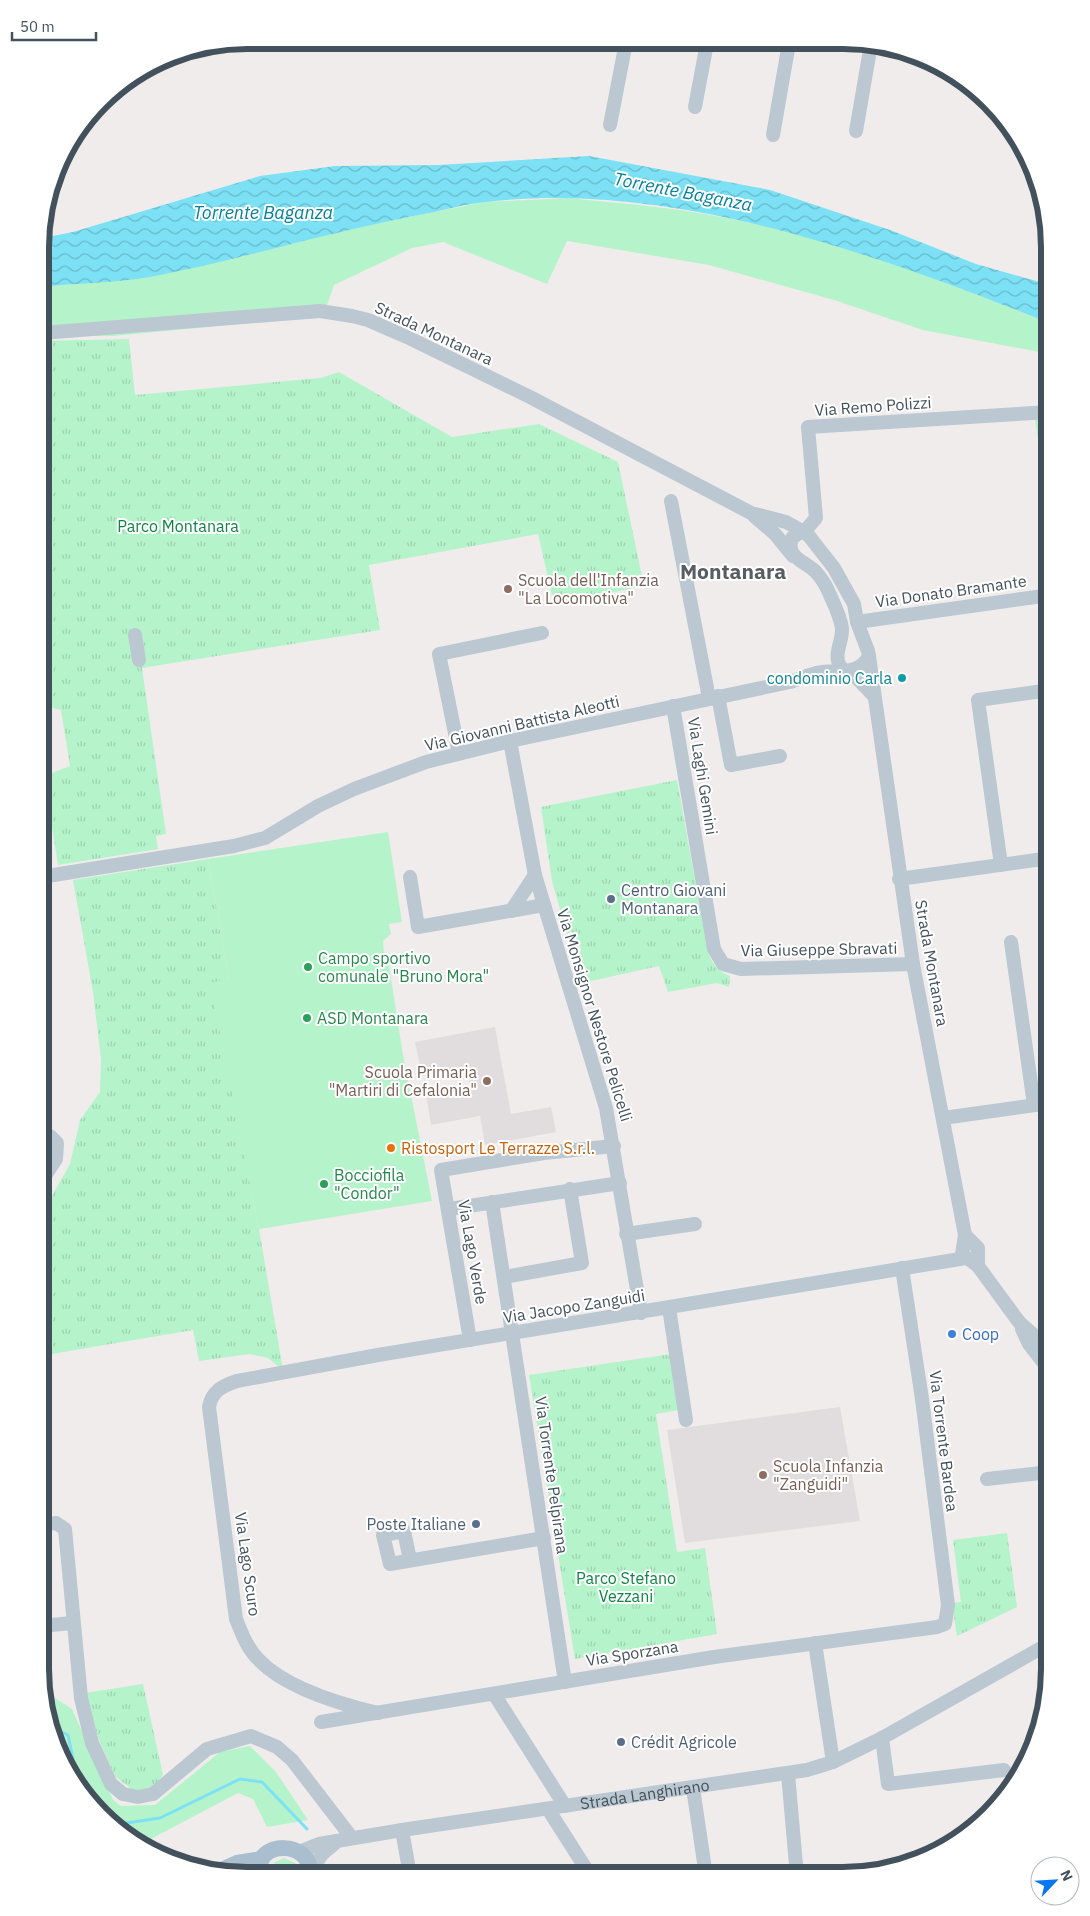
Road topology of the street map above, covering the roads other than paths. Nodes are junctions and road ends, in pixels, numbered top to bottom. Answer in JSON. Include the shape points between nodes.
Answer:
{"nodes":[{"id":1,"x":625,"y":49,"type":"edge"},
{"id":2,"x":706,"y":49,"type":"edge"},
{"id":3,"x":788,"y":49,"type":"edge"},
{"id":4,"x":870,"y":50,"type":"edge"},
{"id":5,"x":695,"y":107,"type":"dead end"},
{"id":6,"x":610,"y":125,"type":"dead end"},
{"id":7,"x":856,"y":131,"type":"dead end"},
{"id":8,"x":772,"y":135,"type":"dead end"},
{"id":9,"x":49,"y":332,"type":"edge"},
{"id":10,"x":1041,"y":413,"type":"edge"},
{"id":11,"x":671,"y":501,"type":"dead end"},
{"id":12,"x":751,"y":513,"type":"junction"},
{"id":13,"x":804,"y":532,"type":"junction"},
{"id":14,"x":794,"y":556,"type":"junction"},
{"id":15,"x":1041,"y":596,"type":"edge"},
{"id":16,"x":857,"y":622,"type":"junction"},
{"id":17,"x":542,"y":633,"type":"dead end"},
{"id":18,"x":134,"y":635,"type":"dead end"},
{"id":19,"x":836,"y":651,"type":"junction"},
{"id":20,"x":869,"y":656,"type":"junction"},
{"id":21,"x":139,"y":660,"type":"dead end"},
{"id":22,"x":847,"y":671,"type":"junction"},
{"id":23,"x":816,"y":673,"type":"junction"},
{"id":24,"x":1041,"y":691,"type":"edge"},
{"id":25,"x":873,"y":695,"type":"junction"},
{"id":26,"x":713,"y":697,"type":"junction"},
{"id":27,"x":673,"y":706,"type":"junction"},
{"id":28,"x":510,"y":741,"type":"junction"},
{"id":29,"x":459,"y":753,"type":"junction"},
{"id":30,"x":780,"y":756,"type":"dead end"},
{"id":31,"x":697,"y":852,"type":"joint"},
{"id":32,"x":1041,"y":859,"type":"edge"},
{"id":33,"x":1001,"y":865,"type":"junction"},
{"id":34,"x":534,"y":875,"type":"junction"},
{"id":35,"x":49,"y":876,"type":"edge"},
{"id":36,"x":410,"y":877,"type":"dead end"},
{"id":37,"x":899,"y":879,"type":"junction"},
{"id":38,"x":544,"y":905,"type":"junction"},
{"id":39,"x":511,"y":911,"type":"junction"},
{"id":40,"x":1012,"y":942,"type":"dead end"},
{"id":41,"x":913,"y":964,"type":"junction"},
{"id":42,"x":1041,"y":1104,"type":"edge"},
{"id":43,"x":1034,"y":1105,"type":"junction"},
{"id":44,"x":942,"y":1118,"type":"junction"},
{"id":45,"x":49,"y":1136,"type":"edge"},
{"id":46,"x":614,"y":1146,"type":"junction"},
{"id":47,"x":49,"y":1170,"type":"edge"},
{"id":48,"x":620,"y":1182,"type":"junction"},
{"id":49,"x":570,"y":1189,"type":"junction"},
{"id":50,"x":492,"y":1202,"type":"junction"},
{"id":51,"x":448,"y":1209,"type":"junction"},
{"id":52,"x":694,"y":1224,"type":"dead end"},
{"id":53,"x":626,"y":1234,"type":"junction"},
{"id":54,"x":969,"y":1251,"type":"junction"},
{"id":55,"x":902,"y":1268,"type":"junction"},
{"id":56,"x":505,"y":1277,"type":"junction"},
{"id":57,"x":669,"y":1308,"type":"junction"},
{"id":58,"x":641,"y":1313,"type":"junction"},
{"id":59,"x":513,"y":1334,"type":"junction"},
{"id":60,"x":470,"y":1340,"type":"junction"},
{"id":61,"x":1041,"y":1354,"type":"edge"},
{"id":62,"x":211,"y":1397,"type":"joint"},
{"id":63,"x":686,"y":1420,"type":"dead end"},
{"id":64,"x":1041,"y":1473,"type":"edge"},
{"id":65,"x":987,"y":1479,"type":"dead end"},
{"id":66,"x":49,"y":1524,"type":"edge"},
{"id":67,"x":544,"y":1538,"type":"junction"},
{"id":68,"x":410,"y":1560,"type":"dead end"},
{"id":69,"x":947,"y":1619,"type":"joint"},
{"id":70,"x":73,"y":1623,"type":"junction"},
{"id":71,"x":49,"y":1625,"type":"edge"},
{"id":72,"x":815,"y":1643,"type":"junction"},
{"id":73,"x":1041,"y":1648,"type":"edge"},
{"id":74,"x":565,"y":1682,"type":"junction"},
{"id":75,"x":494,"y":1694,"type":"junction"},
{"id":76,"x":378,"y":1713,"type":"junction"},
{"id":77,"x":320,"y":1722,"type":"dead end"},
{"id":78,"x":882,"y":1738,"type":"junction"},
{"id":79,"x":833,"y":1762,"type":"junction"},
{"id":80,"x":1004,"y":1770,"type":"dead end"},
{"id":81,"x":788,"y":1774,"type":"junction"},
{"id":82,"x":693,"y":1788,"type":"junction"},
{"id":83,"x":565,"y":1806,"type":"junction"},
{"id":84,"x":548,"y":1809,"type":"junction"},
{"id":85,"x":402,"y":1830,"type":"junction"},
{"id":86,"x":352,"y":1838,"type":"junction"},
{"id":87,"x":338,"y":1841,"type":"junction"},
{"id":88,"x":299,"y":1852,"type":"junction"},
{"id":89,"x":260,"y":1866,"type":"edge"},
{"id":90,"x":229,"y":1867,"type":"edge"},
{"id":91,"x":309,"y":1867,"type":"edge"},
{"id":92,"x":313,"y":1867,"type":"edge"},
{"id":93,"x":409,"y":1867,"type":"edge"},
{"id":94,"x":585,"y":1867,"type":"edge"},
{"id":95,"x":705,"y":1867,"type":"edge"},
{"id":96,"x":796,"y":1867,"type":"edge"}],
"edges":[{"from":1,"to":6,"type":"street"},
{"from":2,"to":5,"type":"street"},
{"from":3,"to":8,"type":"street"},
{"from":4,"to":7,"type":"street"},
{"from":9,"to":12,"type":"street","name":"Strada Montanara","via":[[320,311],[368,320],[530,397]]},
{"from":10,"to":13,"type":"street","name":"Via Remo Polizzi","via":[[808,427],[816,518]]},
{"from":11,"to":26,"type":"street"},
{"from":12,"to":13,"type":"street","name":"Strada Montanara"},
{"from":12,"to":14,"type":"street","name":"Strada Montanara"},
{"from":13,"to":14,"type":"street","via":[[792,538],[790,547]]},
{"from":13,"to":16,"type":"street","name":"Strada Montanara","via":[[819,546],[844,583],[854,604]]},
{"from":14,"to":19,"type":"street","name":"Strada Montanara","via":[[816,572],[838,612],[842,630]]},
{"from":15,"to":16,"type":"street","name":"Via Donato Bramante"},
{"from":16,"to":20,"type":"street","name":"Strada Montanara"},
{"from":17,"to":29,"type":"street","via":[[439,654]]},
{"from":18,"to":21,"type":"street"},
{"from":19,"to":22,"type":"street","via":[[837,660]]},
{"from":19,"to":23,"type":"street","name":"Via Giovanni Battista Aleotti"},
{"from":20,"to":22,"type":"street","via":[[859,668]]},
{"from":20,"to":25,"type":"street","name":"Strada Montanara"},
{"from":22,"to":23,"type":"street","name":"Via Giovanni Battista Aleotti"},
{"from":22,"to":25,"type":"street"},
{"from":23,"to":26,"type":"street","name":"Via Giovanni Battista Aleotti","via":[[790,682]]},
{"from":24,"to":33,"type":"street","via":[[978,700]]},
{"from":25,"to":37,"type":"street","name":"Strada Montanara"},
{"from":26,"to":27,"type":"street","name":"Via Giovanni Battista Aleotti"},
{"from":26,"to":30,"type":"street","via":[[731,765]]},
{"from":27,"to":28,"type":"street","name":"Via Giovanni Battista Aleotti"},
{"from":27,"to":31,"type":"street","name":"Via Laghi Gemini"},
{"from":28,"to":29,"type":"street","name":"Via Giovanni Battista Aleotti"},
{"from":28,"to":34,"type":"street","name":"Via Monsignor Nestore Pelicelli"},
{"from":29,"to":35,"type":"street","name":"Via Giovanni Battista Aleotti","via":[[354,789],[265,838],[224,848]]},
{"from":31,"to":41,"type":"street","name":"Via Giuseppe Sbravati","via":[[714,949],[723,964],[741,969]]},
{"from":32,"to":33,"type":"street"},
{"from":33,"to":37,"type":"street"},
{"from":34,"to":38,"type":"street","name":"Via Monsignor Nestore Pelicelli"},
{"from":34,"to":39,"type":"street"},
{"from":36,"to":39,"type":"street","name":"Via Monsignor Nestore Pelicelli","via":[[418,927]]},
{"from":37,"to":41,"type":"street","name":"Strada Montanara"},
{"from":38,"to":39,"type":"street","name":"Via Monsignor Nestore Pelicelli"},
{"from":38,"to":46,"type":"street","name":"Via Monsignor Nestore Pelicelli","via":[[606,1108]]},
{"from":40,"to":43,"type":"street"},
{"from":41,"to":44,"type":"street","name":"Strada Montanara"},
{"from":42,"to":43,"type":"street"},
{"from":43,"to":44,"type":"street"},
{"from":44,"to":54,"type":"street","name":"Strada Montanara"},
{"from":45,"to":47,"type":"street","via":[[56,1143],[56,1159]]},
{"from":46,"to":48,"type":"street","name":"Via Monsignor Nestore Pelicelli"},
{"from":46,"to":51,"type":"street","name":"Via Lago Verde","via":[[544,1153],[441,1170]]},
{"from":48,"to":49,"type":"street"},
{"from":48,"to":53,"type":"street","name":"Via Monsignor Nestore Pelicelli"},
{"from":49,"to":50,"type":"street"},
{"from":49,"to":56,"type":"street","via":[[582,1263]]},
{"from":50,"to":51,"type":"street"},
{"from":50,"to":56,"type":"street","name":"Via Torrente Pelpirana"},
{"from":51,"to":60,"type":"street","name":"Via Lago Verde"},
{"from":52,"to":53,"type":"street"},
{"from":53,"to":58,"type":"street","name":"Via Monsignor Nestore Pelicelli"},
{"from":54,"to":55,"type":"street","name":"Via Jacopo Zanguidi","via":[[946,1261]]},
{"from":54,"to":61,"type":"street","name":"Strada Montanara","via":[[1019,1322],[1029,1344]]},
{"from":55,"to":57,"type":"street","name":"Via Jacopo Zanguidi"},
{"from":55,"to":69,"type":"street","name":"Via Torrente Bardea","via":[[922,1399],[948,1605]]},
{"from":56,"to":59,"type":"street","name":"Via Torrente Pelpirana"},
{"from":57,"to":58,"type":"street","name":"Via Jacopo Zanguidi"},
{"from":57,"to":63,"type":"street"},
{"from":58,"to":59,"type":"street","name":"Via Jacopo Zanguidi"},
{"from":59,"to":60,"type":"street","name":"Via Jacopo Zanguidi"},
{"from":59,"to":67,"type":"street","name":"Via Torrente Pelpirana"},
{"from":60,"to":62,"type":"street","name":"Via Jacopo Zanguidi","via":[[237,1381],[223,1386]]},
{"from":62,"to":76,"type":"street","name":"Via Lago Scuro","via":[[236,1619],[247,1644],[258,1660],[276,1674],[346,1705]]},
{"from":64,"to":65,"type":"street"},
{"from":66,"to":70,"type":"street","via":[[56,1523],[65,1529]]},
{"from":67,"to":68,"type":"street"},
{"from":67,"to":74,"type":"street","name":"Via Torrente Pelpirana"},
{"from":69,"to":72,"type":"street","name":"Via Sporzana","via":[[937,1628]]},
{"from":70,"to":71,"type":"street"},
{"from":70,"to":86,"type":"street","via":[[81,1698],[92,1743],[111,1784],[123,1794],[138,1798],[153,1794],[207,1749],[251,1736],[277,1747],[292,1760]]},
{"from":72,"to":74,"type":"street","name":"Via Sporzana"},
{"from":72,"to":79,"type":"street"},
{"from":73,"to":78,"type":"street","name":"Strada Langhirano"},
{"from":74,"to":75,"type":"street","name":"Via Sporzana"},
{"from":75,"to":76,"type":"street","name":"Via Sporzana"},
{"from":75,"to":83,"type":"street"},
{"from":76,"to":77,"type":"street","name":"Via Sporzana"},
{"from":78,"to":79,"type":"street","name":"Strada Langhirano"},
{"from":78,"to":80,"type":"street","via":[[888,1784]]},
{"from":79,"to":81,"type":"street","name":"Strada Langhirano"},
{"from":81,"to":82,"type":"street","name":"Strada Langhirano"},
{"from":81,"to":96,"type":"street"},
{"from":82,"to":83,"type":"street","name":"Strada Langhirano"},
{"from":82,"to":95,"type":"street"},
{"from":83,"to":84,"type":"street","name":"Strada Langhirano"},
{"from":84,"to":85,"type":"street","name":"Strada Langhirano"},
{"from":84,"to":94,"type":"street"},
{"from":85,"to":86,"type":"street","name":"Strada Langhirano"},
{"from":85,"to":93,"type":"street"},
{"from":86,"to":87,"type":"street","name":"Strada Langhirano"},
{"from":87,"to":88,"type":"street","name":"Strada Langhirano","via":[[318,1844]]},
{"from":87,"to":92,"type":"street","via":[[323,1853]]},
{"from":88,"to":89,"type":"main road","name":"Strada Langhirano","via":[[292,1848],[275,1848]]},
{"from":88,"to":91,"type":"main road"},
{"from":89,"to":90,"type":"main road","name":"Strada Langhirano","via":[[237,1863]]}]}
